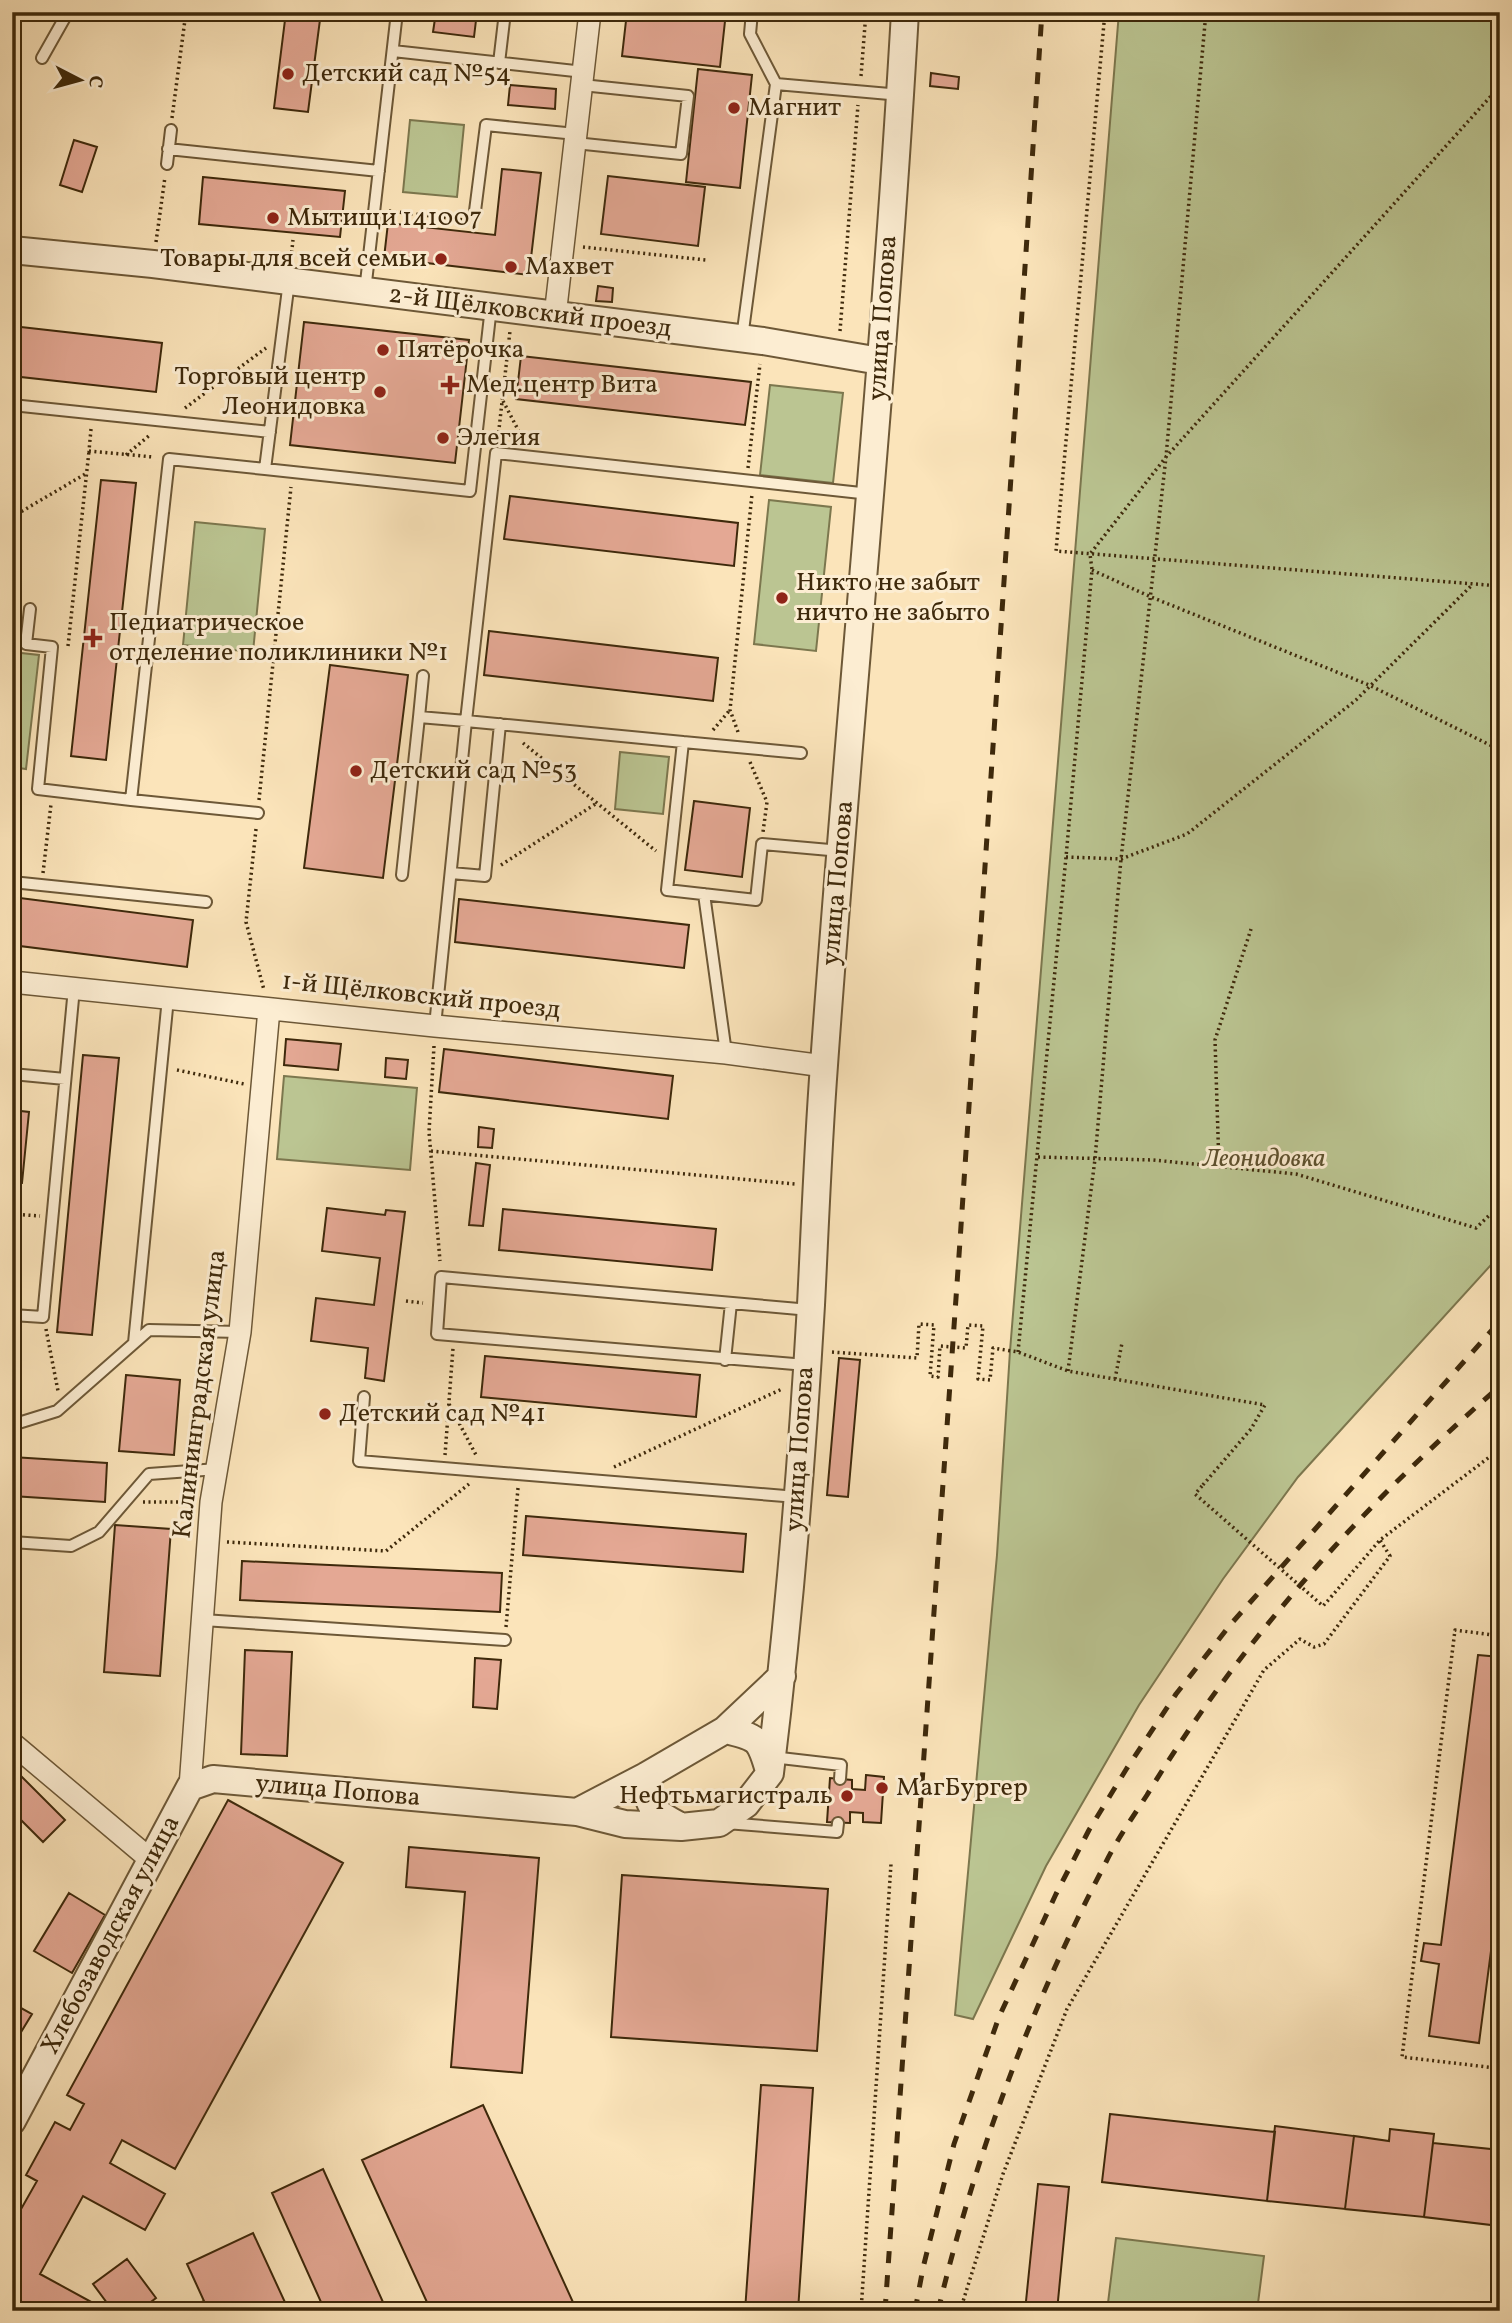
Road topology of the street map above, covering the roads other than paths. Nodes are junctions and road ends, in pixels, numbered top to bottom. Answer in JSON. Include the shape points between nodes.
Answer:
{"nodes":[{"id":1,"x":68,"y":12,"type":"edge"},
{"id":2,"x":397,"y":12,"type":"edge"},
{"id":3,"x":505,"y":12,"type":"edge"},
{"id":4,"x":590,"y":12,"type":"edge"},
{"id":5,"x":752,"y":12,"type":"edge"},
{"id":6,"x":905,"y":12,"type":"edge"},
{"id":7,"x":393,"y":51,"type":"junction"},
{"id":8,"x":42,"y":58,"type":"dead end"},
{"id":9,"x":499,"y":63,"type":"junction"},
{"id":10,"x":583,"y":78,"type":"junction"},
{"id":11,"x":776,"y":83,"type":"junction"},
{"id":12,"x":901,"y":95,"type":"junction"},
{"id":13,"x":171,"y":130,"type":"road end"},
{"id":14,"x":576,"y":139,"type":"junction"},
{"id":15,"x":169,"y":149,"type":"junction"},
{"id":16,"x":167,"y":164,"type":"road end"},
{"id":17,"x":379,"y":171,"type":"junction"},
{"id":18,"x":475,"y":211,"type":"road end"},
{"id":19,"x":12,"y":250,"type":"edge"},
{"id":20,"x":289,"y":281,"type":"junction"},
{"id":21,"x":365,"y":291,"type":"junction"},
{"id":22,"x":491,"y":307,"type":"junction"},
{"id":23,"x":555,"y":316,"type":"junction"},
{"id":24,"x":742,"y":338,"type":"junction"},
{"id":25,"x":880,"y":361,"type":"junction"},
{"id":26,"x":12,"y":405,"type":"edge"},
{"id":27,"x":270,"y":432,"type":"junction"},
{"id":28,"x":265,"y":469,"type":"junction"},
{"id":29,"x":870,"y":494,"type":"junction"},
{"id":30,"x":30,"y":609,"type":"dead end"},
{"id":31,"x":424,"y":676,"type":"dead end"},
{"id":32,"x":419,"y":717,"type":"junction"},
{"id":33,"x":466,"y":721,"type":"junction"},
{"id":34,"x":500,"y":724,"type":"junction"},
{"id":35,"x":683,"y":741,"type":"junction"},
{"id":36,"x":801,"y":753,"type":"dead end"},
{"id":37,"x":131,"y":800,"type":"junction"},
{"id":38,"x":258,"y":813,"type":"road end"},
{"id":39,"x":841,"y":851,"type":"junction"},
{"id":40,"x":451,"y":873,"type":"junction"},
{"id":41,"x":402,"y":875,"type":"dead end"},
{"id":42,"x":12,"y":882,"type":"edge"},
{"id":43,"x":704,"y":894,"type":"junction"},
{"id":44,"x":206,"y":902,"type":"dead end"},
{"id":45,"x":12,"y":982,"type":"edge"},
{"id":46,"x":74,"y":988,"type":"junction"},
{"id":47,"x":168,"y":998,"type":"junction"},
{"id":48,"x":269,"y":1009,"type":"junction"},
{"id":49,"x":435,"y":1026,"type":"junction"},
{"id":50,"x":726,"y":1053,"type":"junction"},
{"id":51,"x":824,"y":1066,"type":"junction"},
{"id":52,"x":12,"y":1074,"type":"edge"},
{"id":53,"x":65,"y":1079,"type":"junction"},
{"id":54,"x":731,"y":1303,"type":"junction"},
{"id":55,"x":810,"y":1310,"type":"junction"},
{"id":56,"x":12,"y":1315,"type":"edge"},
{"id":57,"x":240,"y":1332,"type":"junction"},
{"id":58,"x":134,"y":1343,"type":"junction"},
{"id":59,"x":725,"y":1360,"type":"junction"},
{"id":60,"x":806,"y":1366,"type":"junction"},
{"id":61,"x":364,"y":1396,"type":"dead end"},
{"id":62,"x":12,"y":1425,"type":"edge"},
{"id":63,"x":218,"y":1469,"type":"junction"},
{"id":64,"x":797,"y":1497,"type":"junction"},
{"id":65,"x":12,"y":1542,"type":"edge"},
{"id":66,"x":203,"y":1620,"type":"junction"},
{"id":67,"x":505,"y":1640,"type":"road end"},
{"id":68,"x":782,"y":1676,"type":"junction"},
{"id":69,"x":725,"y":1730,"type":"junction"},
{"id":70,"x":12,"y":1743,"type":"edge"},
{"id":71,"x":771,"y":1765,"type":"junction"},
{"id":72,"x":646,"y":1776,"type":"junction"},
{"id":73,"x":840,"y":1779,"type":"dead end"},
{"id":74,"x":190,"y":1787,"type":"junction"},
{"id":75,"x":577,"y":1812,"type":"junction"},
{"id":76,"x":719,"y":1823,"type":"junction"},
{"id":77,"x":838,"y":1823,"type":"dead end"},
{"id":78,"x":681,"y":1827,"type":"junction"},
{"id":79,"x":151,"y":1860,"type":"junction"},
{"id":80,"x":12,"y":2121,"type":"edge"}],
"edges":[{"from":1,"to":8,"type":"lane"},
{"from":2,"to":7,"type":"lane"},
{"from":3,"to":9,"type":"lane"},
{"from":4,"to":10,"type":"street"},
{"from":5,"to":11,"type":"lane","via":[[750,34]]},
{"from":6,"to":12,"type":"street","name":"улица Попова"},
{"from":7,"to":9,"type":"lane"},
{"from":7,"to":17,"type":"lane"},
{"from":9,"to":10,"type":"lane"},
{"from":10,"to":14,"type":"street"},
{"from":10,"to":14,"type":"lane","via":[[688,96],[681,154]]},
{"from":11,"to":12,"type":"lane"},
{"from":11,"to":24,"type":"lane"},
{"from":12,"to":25,"type":"street","name":"улица Попова"},
{"from":13,"to":15,"type":"lane"},
{"from":14,"to":18,"type":"lane","via":[[486,125]]},
{"from":14,"to":23,"type":"street"},
{"from":15,"to":16,"type":"lane"},
{"from":15,"to":17,"type":"lane"},
{"from":17,"to":21,"type":"lane"},
{"from":19,"to":20,"type":"street","name":"2-й Щёлковский проезд"},
{"from":20,"to":21,"type":"street","name":"2-й Щёлковский проезд"},
{"from":20,"to":27,"type":"lane"},
{"from":21,"to":22,"type":"street","name":"2-й Щёлковский проезд"},
{"from":22,"to":23,"type":"street","name":"2-й Щёлковский проезд"},
{"from":22,"to":28,"type":"lane","via":[[470,491]]},
{"from":23,"to":24,"type":"street","name":"2-й Щёлковский проезд"},
{"from":24,"to":25,"type":"street","name":"2-й Щёлковский проезд"},
{"from":25,"to":29,"type":"street","name":"улица Попова"},
{"from":26,"to":27,"type":"lane"},
{"from":27,"to":28,"type":"lane"},
{"from":28,"to":37,"type":"lane","via":[[169,459]]},
{"from":29,"to":33,"type":"lane","via":[[496,453]]},
{"from":29,"to":39,"type":"street","name":"улица Попова"},
{"from":30,"to":37,"type":"lane","via":[[26,644],[52,647],[38,789]]},
{"from":31,"to":32,"type":"lane"},
{"from":32,"to":33,"type":"lane"},
{"from":32,"to":41,"type":"lane"},
{"from":33,"to":34,"type":"lane"},
{"from":33,"to":40,"type":"lane"},
{"from":34,"to":35,"type":"lane"},
{"from":34,"to":40,"type":"lane","via":[[485,876]]},
{"from":35,"to":36,"type":"lane"},
{"from":35,"to":43,"type":"lane","via":[[667,890]]},
{"from":37,"to":38,"type":"lane"},
{"from":39,"to":43,"type":"lane","via":[[762,844],[756,900]]},
{"from":39,"to":51,"type":"street","name":"улица Попова"},
{"from":40,"to":49,"type":"lane"},
{"from":42,"to":44,"type":"lane"},
{"from":43,"to":50,"type":"lane"},
{"from":45,"to":46,"type":"street","name":"1-й Щёлковский проезд"},
{"from":46,"to":47,"type":"street","name":"1-й Щёлковский проезд"},
{"from":46,"to":53,"type":"lane"},
{"from":47,"to":48,"type":"street","name":"1-й Щёлковский проезд"},
{"from":47,"to":58,"type":"lane"},
{"from":48,"to":49,"type":"street","name":"1-й Щёлковский проезд"},
{"from":48,"to":57,"type":"street","name":"Калининградская улица"},
{"from":49,"to":50,"type":"street","name":"1-й Щёлковский проезд"},
{"from":50,"to":51,"type":"street","name":"1-й Щёлковский проезд"},
{"from":51,"to":55,"type":"street","name":"улица Попова"},
{"from":52,"to":53,"type":"lane"},
{"from":53,"to":56,"type":"lane","via":[[43,1317]]},
{"from":54,"to":55,"type":"lane"},
{"from":54,"to":59,"type":"lane"},
{"from":54,"to":59,"type":"lane","via":[[441,1277],[437,1334]]},
{"from":55,"to":60,"type":"street","name":"улица Попова"},
{"from":57,"to":58,"type":"lane","via":[[149,1330]]},
{"from":57,"to":63,"type":"street","name":"Калининградская улица"},
{"from":58,"to":62,"type":"lane","via":[[57,1411]]},
{"from":59,"to":60,"type":"lane"},
{"from":60,"to":64,"type":"street","name":"улица Попова"},
{"from":61,"to":64,"type":"lane","via":[[359,1461]]},
{"from":63,"to":65,"type":"lane","via":[[149,1474],[99,1532],[71,1546]]},
{"from":63,"to":66,"type":"street","name":"Калининградская улица","via":[[211,1502]]},
{"from":64,"to":68,"type":"street","name":"улица Попова"},
{"from":66,"to":67,"type":"lane"},
{"from":66,"to":74,"type":"street","name":"Калининградская улица"},
{"from":68,"to":69,"type":"street"},
{"from":68,"to":71,"type":"street","name":"улица Попова"},
{"from":69,"to":71,"type":"street","via":[[750,1735]]},
{"from":69,"to":72,"type":"street"},
{"from":70,"to":79,"type":"street"},
{"from":71,"to":73,"type":"lane","via":[[841,1765]]},
{"from":71,"to":76,"type":"street","via":[[746,1804]]},
{"from":72,"to":75,"type":"street"},
{"from":72,"to":78,"type":"street","via":[[646,1796],[655,1814]]},
{"from":74,"to":75,"type":"street","name":"улица Попова","via":[[213,1779]]},
{"from":74,"to":79,"type":"street","name":"Хлебозаводская улица"},
{"from":75,"to":78,"type":"street","name":"улица Попова","via":[[625,1824]]},
{"from":76,"to":77,"type":"lane","via":[[837,1832]]},
{"from":76,"to":78,"type":"street"},
{"from":79,"to":80,"type":"street","name":"Хлебозаводская улица"}]}
